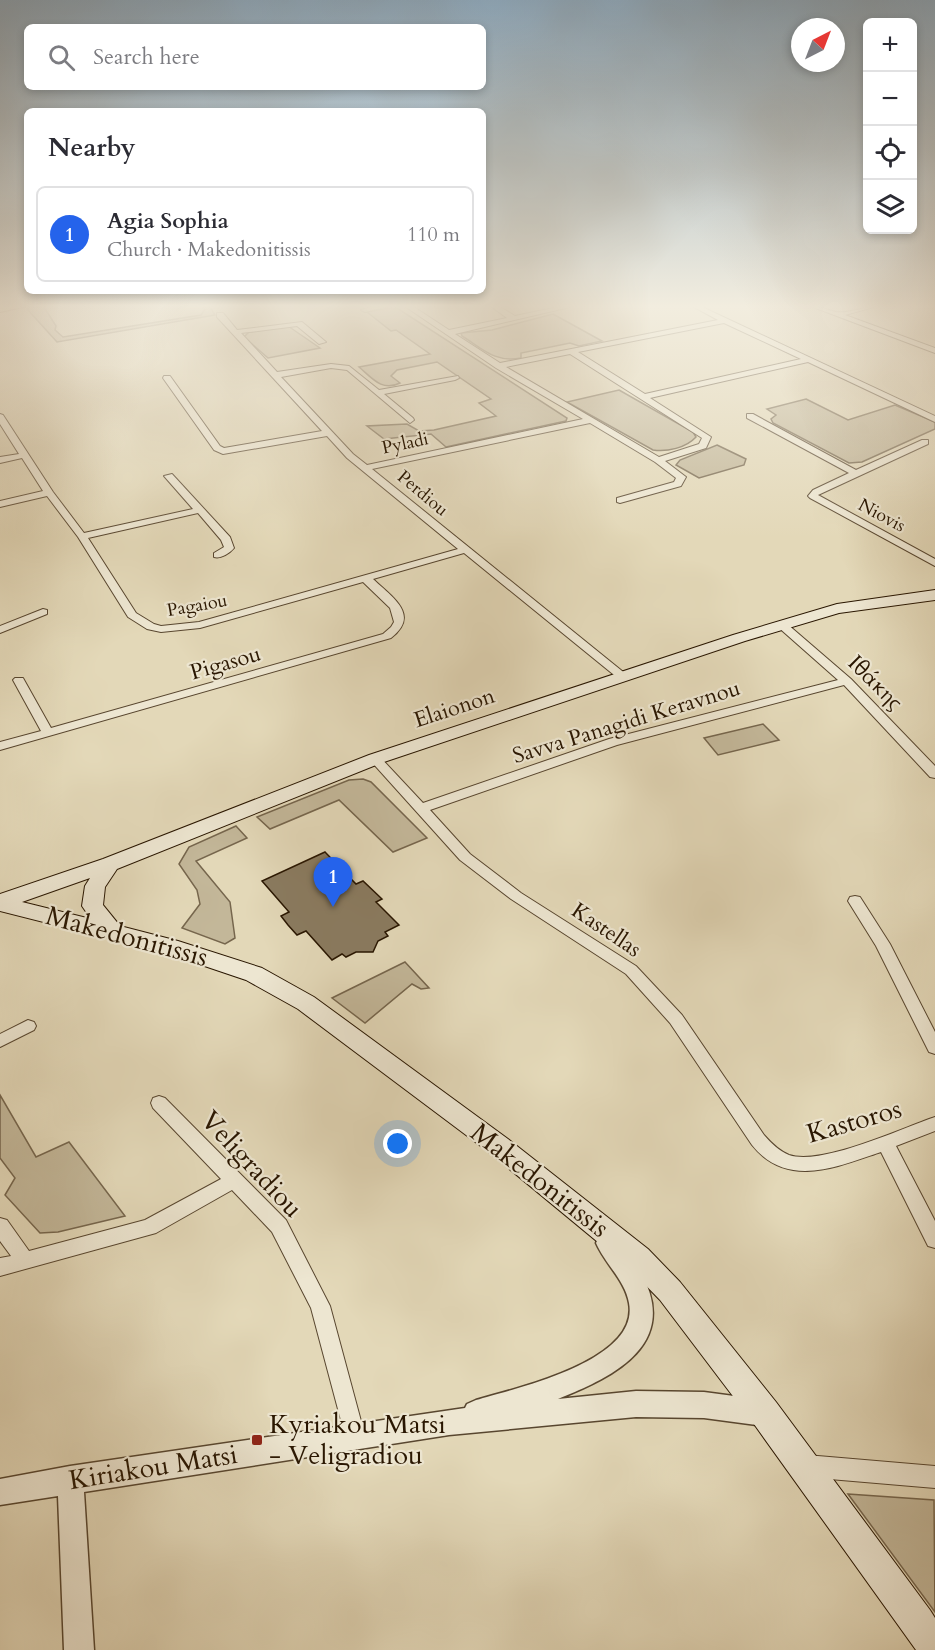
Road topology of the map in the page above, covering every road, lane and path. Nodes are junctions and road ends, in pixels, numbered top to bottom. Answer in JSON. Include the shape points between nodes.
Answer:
{"nodes":[{"id":1,"x":171,"y":384,"type":"edge"},
{"id":2,"x":284,"y":384,"type":"edge"},
{"id":3,"x":369,"y":384,"type":"edge"},
{"id":4,"x":423,"y":384,"type":"edge"},
{"id":5,"x":530,"y":384,"type":"edge"},
{"id":6,"x":622,"y":384,"type":"edge"},
{"id":7,"x":700,"y":384,"type":"edge"},
{"id":8,"x":859,"y":384,"type":"edge"},
{"id":9,"x":380,"y":392,"type":"junction"},
{"id":10,"x":642,"y":397,"type":"junction"},
{"id":11,"x":750,"y":416,"type":"dead end"},
{"id":12,"x":0,"y":417,"type":"edge"},
{"id":13,"x":935,"y":419,"type":"edge"},
{"id":14,"x":410,"y":420,"type":"dead end"},
{"id":15,"x":592,"y":420,"type":"junction"},
{"id":16,"x":327,"y":433,"type":"junction"},
{"id":17,"x":930,"y":440,"type":"edge"},
{"id":18,"x":25,"y":455,"type":"junction"},
{"id":19,"x":0,"y":460,"type":"edge"},
{"id":20,"x":658,"y":460,"type":"junction"},
{"id":21,"x":366,"y":468,"type":"junction"},
{"id":22,"x":855,"y":473,"type":"junction"},
{"id":23,"x":169,"y":476,"type":"dead end"},
{"id":24,"x":49,"y":493,"type":"junction"},
{"id":25,"x":620,"y":500,"type":"dead end"},
{"id":26,"x":0,"y":504,"type":"edge"},
{"id":27,"x":200,"y":510,"type":"junction"},
{"id":28,"x":82,"y":536,"type":"junction"},
{"id":29,"x":465,"y":550,"type":"junction"},
{"id":30,"x":218,"y":555,"type":"dead end"},
{"id":31,"x":935,"y":563,"type":"edge"},
{"id":32,"x":366,"y":579,"type":"junction"},
{"id":33,"x":935,"y":595,"type":"edge"},
{"id":34,"x":43,"y":612,"type":"dead end"},
{"id":35,"x":782,"y":625,"type":"junction"},
{"id":36,"x":0,"y":630,"type":"edge"},
{"id":37,"x":623,"y":677,"type":"junction"},
{"id":38,"x":19,"y":680,"type":"dead end"},
{"id":39,"x":847,"y":681,"type":"junction"},
{"id":40,"x":47,"y":731,"type":"junction"},
{"id":41,"x":0,"y":746,"type":"edge"},
{"id":42,"x":375,"y":759,"type":"junction"},
{"id":43,"x":935,"y":774,"type":"edge"},
{"id":44,"x":420,"y":809,"type":"junction"},
{"id":45,"x":110,"y":864,"type":"junction"},
{"id":46,"x":855,"y":901,"type":"dead end"},
{"id":47,"x":0,"y":903,"type":"edge"},
{"id":48,"x":114,"y":932,"type":"junction"},
{"id":49,"x":28,"y":1026,"type":"dead end"},
{"id":50,"x":0,"y":1041,"type":"edge"},
{"id":51,"x":935,"y":1048,"type":"edge"},
{"id":52,"x":159,"y":1103,"type":"dead end"},
{"id":53,"x":935,"y":1124,"type":"edge"},
{"id":54,"x":885,"y":1143,"type":"junction"},
{"id":55,"x":787,"y":1162,"type":"joint"},
{"id":56,"x":235,"y":1180,"type":"junction"},
{"id":57,"x":589,"y":1218,"type":"junction"},
{"id":58,"x":0,"y":1226,"type":"edge"},
{"id":59,"x":935,"y":1240,"type":"edge"},
{"id":60,"x":25,"y":1260,"type":"junction"},
{"id":61,"x":0,"y":1267,"type":"edge"},
{"id":62,"x":765,"y":1413,"type":"junction"},
{"id":63,"x":449,"y":1422,"type":"junction"},
{"id":64,"x":354,"y":1436,"type":"junction"},
{"id":65,"x":801,"y":1465,"type":"junction"},
{"id":66,"x":935,"y":1478,"type":"edge"},
{"id":67,"x":70,"y":1479,"type":"junction"},
{"id":68,"x":0,"y":1492,"type":"edge"},
{"id":69,"x":79,"y":1650,"type":"edge"},
{"id":70,"x":935,"y":1650,"type":"edge"}],
"edges":[{"from":1,"to":16,"type":"street","via":[[223,451]]},
{"from":2,"to":16,"type":"street","name":"Perdiou"},
{"from":3,"to":9,"type":"street"},
{"from":4,"to":9,"type":"street"},
{"from":5,"to":15,"type":"street"},
{"from":6,"to":10,"type":"street"},
{"from":7,"to":10,"type":"street"},
{"from":8,"to":13,"type":"street"},
{"from":9,"to":14,"type":"street"},
{"from":10,"to":20,"type":"street","via":[[707,436],[703,446]]},
{"from":11,"to":22,"type":"street"},
{"from":12,"to":18,"type":"street","name":"Pagaiou"},
{"from":15,"to":20,"type":"street"},
{"from":15,"to":21,"type":"street","name":"Pyladi"},
{"from":16,"to":21,"type":"street","name":"Perdiou"},
{"from":17,"to":22,"type":"street"},
{"from":18,"to":19,"type":"street"},
{"from":18,"to":24,"type":"street","name":"Pagaiou"},
{"from":20,"to":25,"type":"street","via":[[682,479],[678,484]]},
{"from":21,"to":29,"type":"street","name":"Perdiou"},
{"from":22,"to":31,"type":"street","name":"Niovis","via":[[813,496]]},
{"from":23,"to":27,"type":"street"},
{"from":24,"to":26,"type":"street"},
{"from":24,"to":28,"type":"street","name":"Pagaiou"},
{"from":27,"to":28,"type":"street"},
{"from":27,"to":30,"type":"street","via":[[226,539],[229,548]]},
{"from":28,"to":32,"type":"street","name":"Pagaiou","via":[[132,615],[151,627],[200,625]]},
{"from":29,"to":32,"type":"street","name":"Pagaiou"},
{"from":29,"to":37,"type":"street","name":"Perdiou"},
{"from":32,"to":40,"type":"street","name":"Pigasou","via":[[399,613],[401,623],[387,636]]},
{"from":33,"to":35,"type":"main road","name":"Elaionon","via":[[837,609]]},
{"from":34,"to":36,"type":"street"},
{"from":35,"to":37,"type":"main road","name":"Elaionon"},
{"from":35,"to":39,"type":"street","name":"Ιθάκης"},
{"from":37,"to":42,"type":"main road","name":"Elaionon"},
{"from":38,"to":40,"type":"street"},
{"from":39,"to":43,"type":"street","name":"Ιθάκης"},
{"from":39,"to":44,"type":"street","name":"Savva Panagidi Keravnou","via":[[614,742]]},
{"from":40,"to":41,"type":"street","name":"Pigasou"},
{"from":42,"to":44,"type":"street","name":"Kastellas"},
{"from":42,"to":45,"type":"main road","name":"Elaionon"},
{"from":44,"to":55,"type":"street","name":"Kastellas","via":[[465,857],[516,896],[631,970],[676,1019],[765,1149]]},
{"from":45,"to":47,"type":"main road","name":"Elaionon"},
{"from":45,"to":48,"type":"main road","via":[[95,886],[92,906]]},
{"from":46,"to":51,"type":"street","via":[[883,944]]},
{"from":47,"to":48,"type":"main road","name":"Makedonitissis"},
{"from":48,"to":57,"type":"main road","name":"Makedonitissis","via":[[233,966],[277,985],[499,1146]]},
{"from":49,"to":50,"type":"street"},
{"from":52,"to":56,"type":"street","name":"Veligradiou"},
{"from":53,"to":54,"type":"street","name":"Kastoros"},
{"from":54,"to":55,"type":"street","name":"Kastoros","via":[[811,1164]]},
{"from":54,"to":59,"type":"street"},
{"from":56,"to":60,"type":"street","via":[[149,1227]]},
{"from":56,"to":64,"type":"street","name":"Veligradiou","via":[[279,1226],[320,1306]]},
{"from":57,"to":62,"type":"main road","name":"Makedonitissis","via":[[638,1258],[670,1291]]},
{"from":57,"to":63,"type":"street","name":"Kiriakou Matsi","via":[[627,1271],[639,1298],[642,1316],[628,1350],[609,1365],[582,1377]]},
{"from":58,"to":60,"type":"street"},
{"from":60,"to":61,"type":"street"},
{"from":62,"to":63,"type":"street","name":"Kiriakou Matsi","via":[[636,1404]]},
{"from":62,"to":65,"type":"main road","name":"Makedonitissis"},
{"from":63,"to":64,"type":"street","name":"Kiriakou Matsi"},
{"from":64,"to":67,"type":"street","name":"Kiriakou Matsi"},
{"from":65,"to":66,"type":"street"},
{"from":65,"to":70,"type":"main road","name":"Makedonitissis"},
{"from":67,"to":68,"type":"street","name":"Kiriakou Matsi"},
{"from":67,"to":69,"type":"street"}]}
